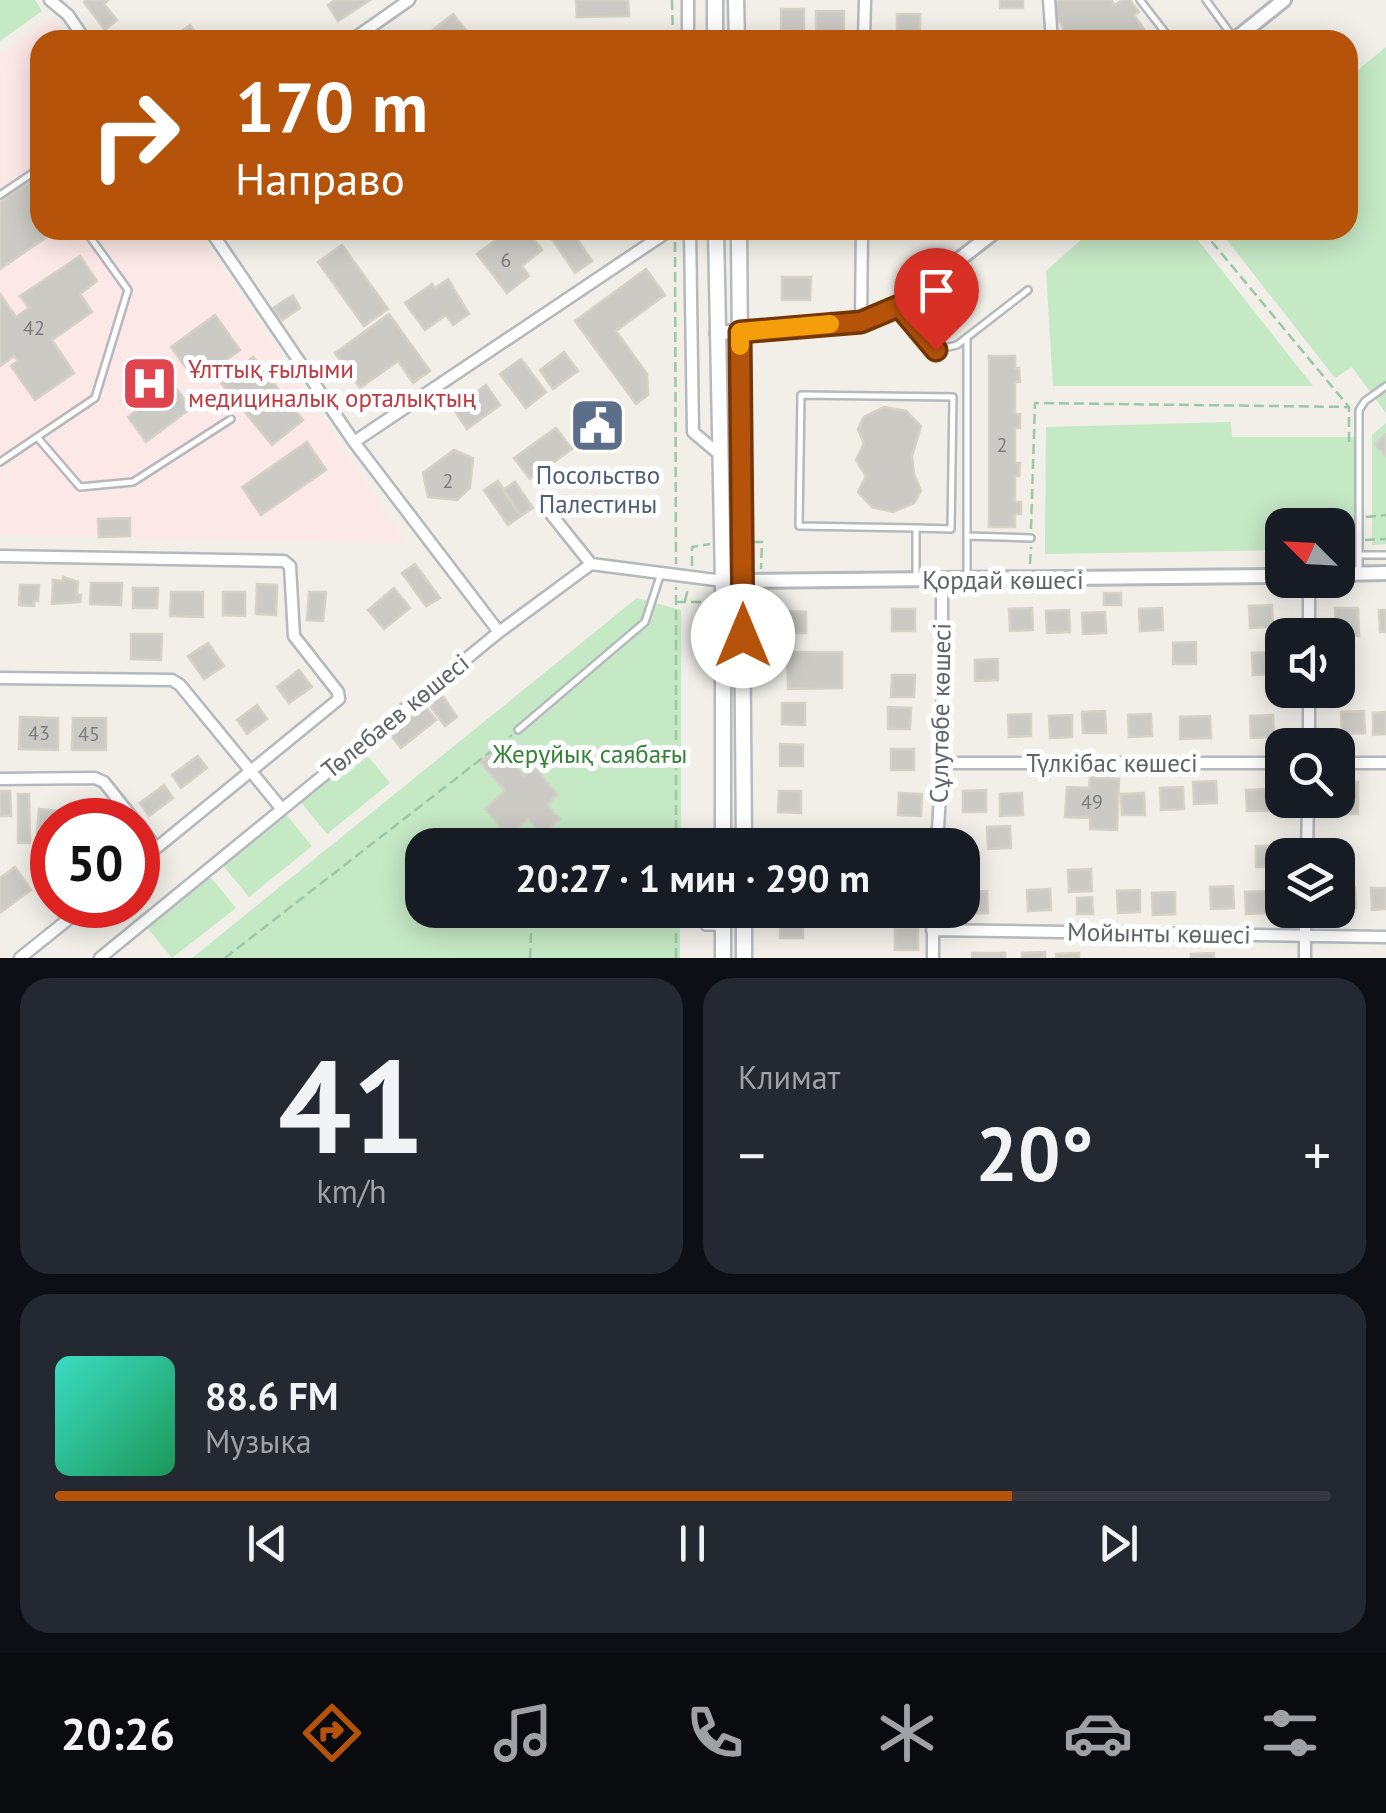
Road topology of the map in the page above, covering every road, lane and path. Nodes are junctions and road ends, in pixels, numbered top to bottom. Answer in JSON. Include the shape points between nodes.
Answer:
{"nodes":[{"id":1,"x":50,"y":0,"type":"edge"},
{"id":2,"x":409,"y":0,"type":"edge"},
{"id":3,"x":672,"y":0,"type":"edge"},
{"id":4,"x":688,"y":0,"type":"edge"},
{"id":5,"x":715,"y":0,"type":"edge"},
{"id":6,"x":736,"y":0,"type":"edge"},
{"id":7,"x":864,"y":0,"type":"edge"},
{"id":8,"x":1049,"y":0,"type":"edge"},
{"id":9,"x":1140,"y":0,"type":"edge"},
{"id":10,"x":1206,"y":0,"type":"edge"},
{"id":11,"x":1284,"y":0,"type":"edge"},
{"id":12,"x":78,"y":30,"type":"edge"},
{"id":13,"x":366,"y":30,"type":"edge"},
{"id":14,"x":672,"y":30,"type":"edge"},
{"id":15,"x":688,"y":30,"type":"edge"},
{"id":16,"x":715,"y":30,"type":"edge"},
{"id":17,"x":736,"y":30,"type":"edge"},
{"id":18,"x":864,"y":30,"type":"edge"},
{"id":19,"x":1051,"y":30,"type":"edge"},
{"id":20,"x":1163,"y":30,"type":"edge"},
{"id":21,"x":1227,"y":30,"type":"edge"},
{"id":22,"x":1246,"y":30,"type":"edge"},
{"id":23,"x":30,"y":175,"type":"edge"},
{"id":24,"x":0,"y":195,"type":"edge"},
{"id":25,"x":92,"y":240,"type":"edge"},
{"id":26,"x":217,"y":240,"type":"edge"},
{"id":27,"x":658,"y":240,"type":"edge"},
{"id":28,"x":673,"y":240,"type":"edge"},
{"id":29,"x":690,"y":240,"type":"edge"},
{"id":30,"x":716,"y":240,"type":"edge"},
{"id":31,"x":739,"y":240,"type":"edge"},
{"id":32,"x":862,"y":240,"type":"edge"},
{"id":33,"x":984,"y":240,"type":"edge"},
{"id":34,"x":1210,"y":240,"type":"edge"},
{"id":35,"x":1028,"y":290,"type":"dead end"},
{"id":36,"x":899,"y":306,"type":"junction"},
{"id":37,"x":861,"y":322,"type":"junction"},
{"id":38,"x":740,"y":332,"type":"junction"},
{"id":39,"x":716,"y":334,"type":"junction"},
{"id":40,"x":966,"y":338,"type":"junction"},
{"id":41,"x":1386,"y":386,"type":"edge"},
{"id":42,"x":1349,"y":407,"type":"junction"},
{"id":43,"x":232,"y":419,"type":"dead end"},
{"id":44,"x":37,"y":437,"type":"junction"},
{"id":45,"x":354,"y":442,"type":"junction"},
{"id":46,"x":1350,"y":450,"type":"dead end"},
{"id":47,"x":719,"y":454,"type":"junction"},
{"id":48,"x":0,"y":462,"type":"edge"},
{"id":49,"x":550,"y":514,"type":"dead end"},
{"id":50,"x":1386,"y":515,"type":"edge"},
{"id":51,"x":1359,"y":517,"type":"junction"},
{"id":52,"x":916,"y":528,"type":"junction"},
{"id":53,"x":967,"y":536,"type":"junction"},
{"id":54,"x":1031,"y":538,"type":"junction"},
{"id":55,"x":1386,"y":539,"type":"edge"},
{"id":56,"x":1359,"y":540,"type":"junction"},
{"id":57,"x":1386,"y":554,"type":"edge"},
{"id":58,"x":1359,"y":555,"type":"junction"},
{"id":59,"x":0,"y":556,"type":"edge"},
{"id":60,"x":591,"y":564,"type":"junction"},
{"id":61,"x":660,"y":573,"type":"junction"},
{"id":62,"x":1355,"y":574,"type":"edge"},
{"id":63,"x":1359,"y":574,"type":"junction"},
{"id":64,"x":1386,"y":574,"type":"edge"},
{"id":65,"x":676,"y":575,"type":"junction"},
{"id":66,"x":1265,"y":576,"type":"edge"},
{"id":67,"x":916,"y":581,"type":"junction"},
{"id":68,"x":942,"y":581,"type":"junction"},
{"id":69,"x":968,"y":581,"type":"junction"},
{"id":70,"x":1030,"y":581,"type":"junction"},
{"id":71,"x":723,"y":582,"type":"junction"},
{"id":72,"x":743,"y":582,"type":"junction"},
{"id":73,"x":676,"y":602,"type":"junction"},
{"id":74,"x":684,"y":602,"type":"dead end"},
{"id":75,"x":499,"y":632,"type":"junction"},
{"id":76,"x":0,"y":678,"type":"edge"},
{"id":77,"x":518,"y":730,"type":"joint"},
{"id":78,"x":942,"y":763,"type":"junction"},
{"id":79,"x":1265,"y":763,"type":"edge"},
{"id":80,"x":1355,"y":763,"type":"edge"},
{"id":81,"x":1386,"y":763,"type":"edge"},
{"id":82,"x":250,"y":771,"type":"junction"},
{"id":83,"x":0,"y":779,"type":"edge"},
{"id":84,"x":117,"y":798,"type":"edge"},
{"id":85,"x":281,"y":808,"type":"junction"},
{"id":86,"x":676,"y":828,"type":"edge"},
{"id":87,"x":723,"y":828,"type":"edge"},
{"id":88,"x":744,"y":828,"type":"edge"},
{"id":89,"x":938,"y":828,"type":"edge"},
{"id":90,"x":160,"y":845,"type":"edge"},
{"id":91,"x":57,"y":928,"type":"edge"},
{"id":92,"x":531,"y":928,"type":"edge"},
{"id":93,"x":676,"y":928,"type":"edge"},
{"id":94,"x":723,"y":928,"type":"edge"},
{"id":95,"x":744,"y":928,"type":"edge"},
{"id":96,"x":1305,"y":928,"type":"edge"},
{"id":97,"x":932,"y":930,"type":"joint"},
{"id":98,"x":1305,"y":935,"type":"junction"},
{"id":99,"x":1386,"y":936,"type":"edge"},
{"id":100,"x":231,"y":956,"type":"edge"},
{"id":101,"x":20,"y":958,"type":"edge"},
{"id":102,"x":100,"y":958,"type":"edge"},
{"id":103,"x":225,"y":958,"type":"edge"},
{"id":104,"x":530,"y":958,"type":"edge"},
{"id":105,"x":676,"y":958,"type":"edge"},
{"id":106,"x":723,"y":958,"type":"edge"},
{"id":107,"x":744,"y":958,"type":"edge"},
{"id":108,"x":932,"y":958,"type":"edge"},
{"id":109,"x":1305,"y":958,"type":"edge"}],
"edges":[{"from":1,"to":12,"type":"street"},
{"from":2,"to":13,"type":"street"},
{"from":3,"to":14,"type":"path"},
{"from":4,"to":15,"type":"street"},
{"from":5,"to":16,"type":"main road"},
{"from":6,"to":17,"type":"main road"},
{"from":7,"to":18,"type":"street"},
{"from":8,"to":19,"type":"street"},
{"from":9,"to":20,"type":"lane"},
{"from":10,"to":21,"type":"lane"},
{"from":11,"to":22,"type":"street"},
{"from":23,"to":24,"type":"lane"},
{"from":25,"to":44,"type":"lane","via":[[128,290],[96,398]]},
{"from":26,"to":45,"type":"street"},
{"from":27,"to":45,"type":"street"},
{"from":28,"to":65,"type":"path"},
{"from":29,"to":47,"type":"street","via":[[693,432]]},
{"from":30,"to":39,"type":"main road"},
{"from":31,"to":38,"type":"main road"},
{"from":32,"to":37,"type":"street"},
{"from":33,"to":36,"type":"street"},
{"from":34,"to":42,"type":"path"},
{"from":35,"to":40,"type":"lane"},
{"from":36,"to":37,"type":"street"},
{"from":36,"to":40,"type":"lane","via":[[936,350]]},
{"from":37,"to":38,"type":"street"},
{"from":38,"to":39,"type":"street"},
{"from":38,"to":72,"type":"main road"},
{"from":39,"to":47,"type":"main road"},
{"from":40,"to":53,"type":"lane"},
{"from":41,"to":51,"type":"lane","via":[[1359,410]]},
{"from":42,"to":46,"type":"path"},
{"from":42,"to":54,"type":"path","via":[[1035,403]]},
{"from":43,"to":44,"type":"lane","via":[[133,482],[80,487]]},
{"from":44,"to":48,"type":"lane"},
{"from":45,"to":75,"type":"street"},
{"from":47,"to":71,"type":"main road"},
{"from":49,"to":60,"type":"street"},
{"from":50,"to":51,"type":"path"},
{"from":51,"to":56,"type":"lane"},
{"from":52,"to":52,"type":"lane","via":[[951,529],[953,397],[801,395],[799,526]]},
{"from":52,"to":67,"type":"lane"},
{"from":53,"to":54,"type":"lane"},
{"from":53,"to":69,"type":"lane"},
{"from":54,"to":70,"type":"path"},
{"from":55,"to":56,"type":"path"},
{"from":56,"to":58,"type":"lane"},
{"from":57,"to":58,"type":"lane"},
{"from":58,"to":63,"type":"lane"},
{"from":59,"to":82,"type":"street","via":[[290,566],[294,636],[338,699]]},
{"from":60,"to":61,"type":"street"},
{"from":60,"to":75,"type":"street","name":"Төлебаев көшесі"},
{"from":61,"to":65,"type":"street"},
{"from":61,"to":77,"type":"lane","via":[[645,622]]},
{"from":62,"to":63,"type":"street"},
{"from":63,"to":64,"type":"street"},
{"from":65,"to":71,"type":"street"},
{"from":65,"to":73,"type":"path"},
{"from":66,"to":70,"type":"street","name":"Қордай көшесі"},
{"from":67,"to":68,"type":"street","name":"Қордай көшесі"},
{"from":67,"to":72,"type":"street","name":"Қордай көшесі"},
{"from":68,"to":69,"type":"street","name":"Қордай көшесі"},
{"from":68,"to":78,"type":"street","name":"Сұлутөбе көшесі"},
{"from":69,"to":70,"type":"street","name":"Қордай көшесі"},
{"from":71,"to":72,"type":"street","name":"Қордай көшесі"},
{"from":71,"to":87,"type":"main road"},
{"from":72,"to":88,"type":"main road"},
{"from":73,"to":74,"type":"path"},
{"from":73,"to":86,"type":"path"},
{"from":75,"to":85,"type":"street","name":"Төлебаев көшесі"},
{"from":76,"to":82,"type":"street","via":[[172,680]]},
{"from":77,"to":100,"type":"path"},
{"from":78,"to":79,"type":"street","name":"Түлкібас көшесі"},
{"from":78,"to":89,"type":"street","name":"Сұлутөбе көшесі"},
{"from":80,"to":81,"type":"street"},
{"from":82,"to":85,"type":"street"},
{"from":82,"to":90,"type":"street"},
{"from":83,"to":84,"type":"street","via":[[95,778]]},
{"from":85,"to":102,"type":"street","name":"Төлебаев көшесі"},
{"from":91,"to":101,"type":"street"},
{"from":92,"to":104,"type":"path"},
{"from":93,"to":105,"type":"path"},
{"from":94,"to":106,"type":"main road"},
{"from":95,"to":107,"type":"main road"},
{"from":96,"to":98,"type":"street"},
{"from":97,"to":98,"type":"street","name":"Мойынты көшесі"},
{"from":97,"to":108,"type":"street"},
{"from":98,"to":99,"type":"street","name":"Мойынты көшесі"},
{"from":98,"to":109,"type":"street"},
{"from":100,"to":103,"type":"path"}]}
